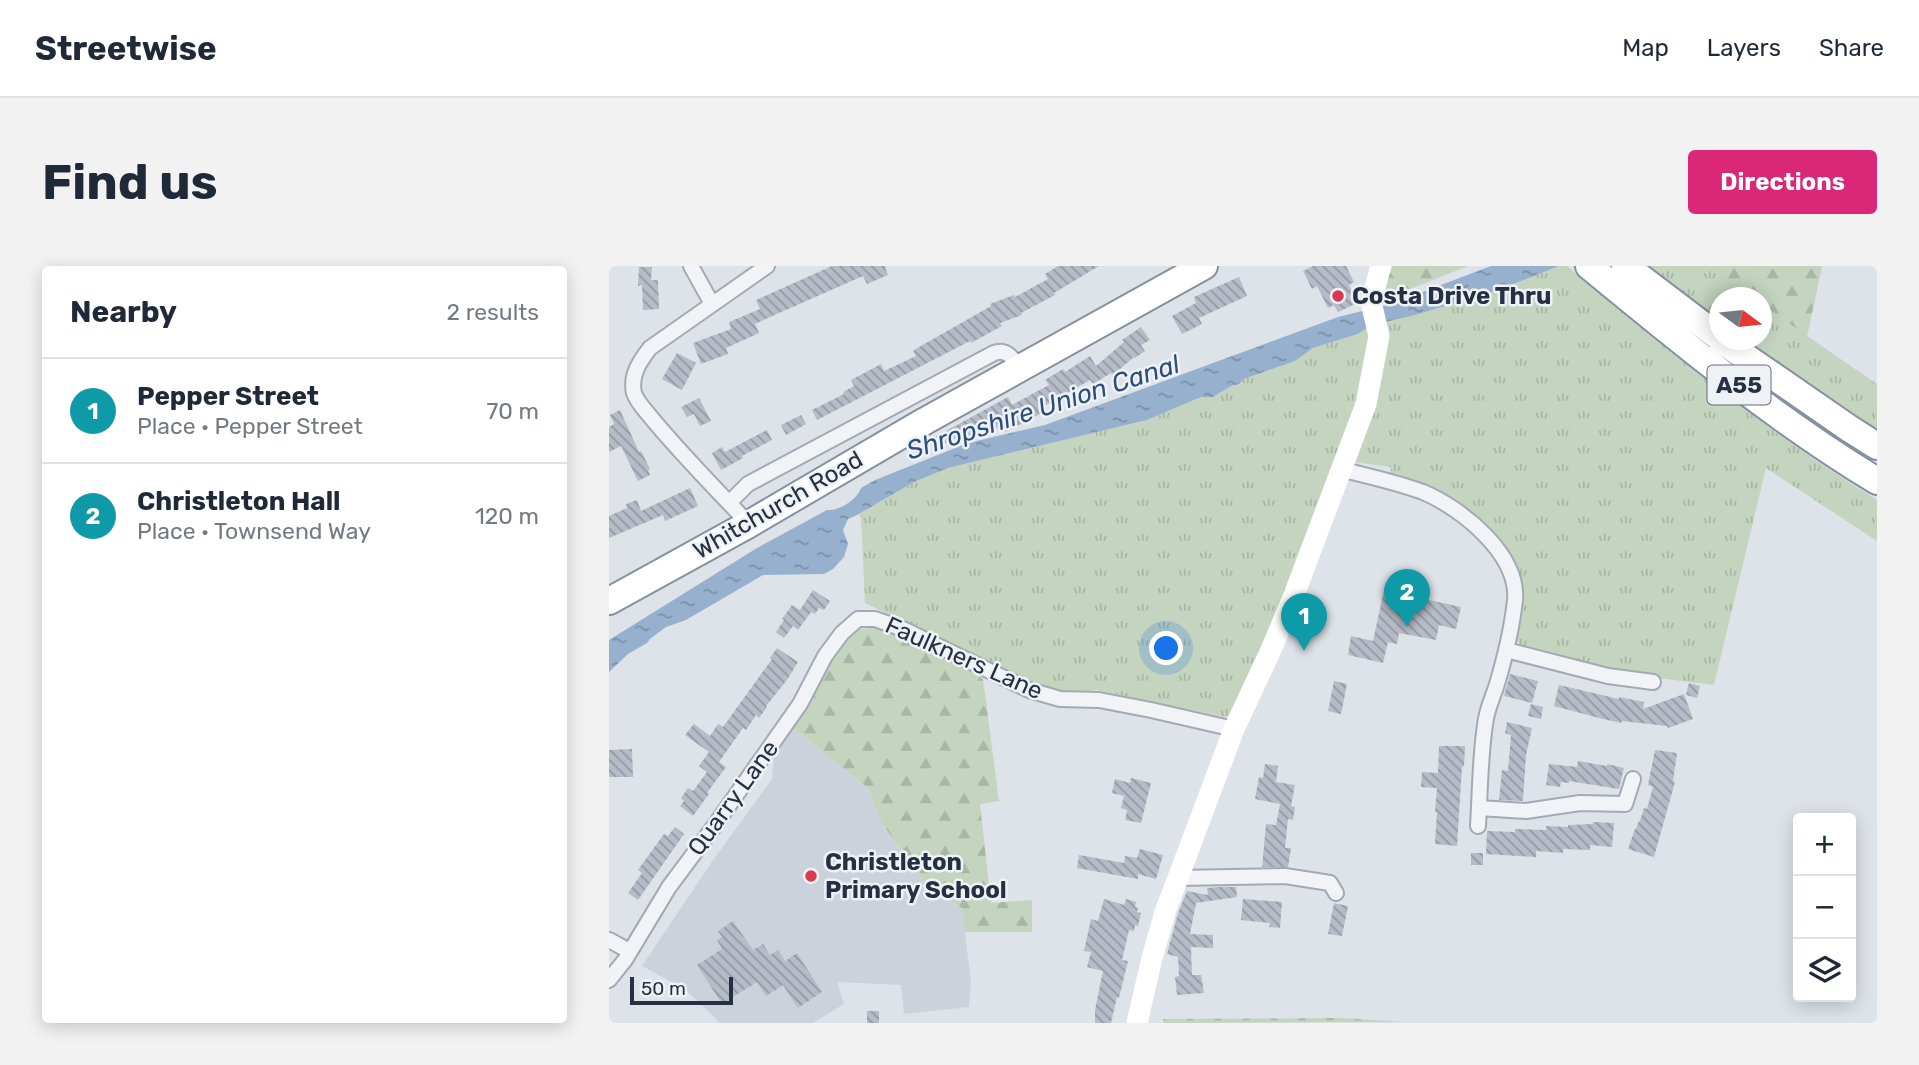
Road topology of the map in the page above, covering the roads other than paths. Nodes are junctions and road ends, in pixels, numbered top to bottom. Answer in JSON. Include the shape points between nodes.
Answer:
{"nodes":[{"id":1,"x":691,"y":266,"type":"edge"},
{"id":2,"x":768,"y":266,"type":"edge"},
{"id":3,"x":1204,"y":266,"type":"edge"},
{"id":4,"x":1381,"y":266,"type":"edge"},
{"id":5,"x":1613,"y":271,"type":"edge"},
{"id":6,"x":712,"y":304,"type":"junction"},
{"id":7,"x":1709,"y":332,"type":"edge"},
{"id":8,"x":1736,"y":350,"type":"edge"},
{"id":9,"x":1020,"y":368,"type":"junction"},
{"id":10,"x":1877,"y":446,"type":"edge"},
{"id":11,"x":1340,"y":469,"type":"junction"},
{"id":12,"x":1877,"y":481,"type":"edge"},
{"id":13,"x":729,"y":503,"type":"junction"},
{"id":14,"x":748,"y":524,"type":"junction"},
{"id":15,"x":609,"y":600,"type":"edge"},
{"id":16,"x":858,"y":619,"type":"joint"},
{"id":17,"x":1506,"y":650,"type":"junction"},
{"id":18,"x":1653,"y":682,"type":"dead end"},
{"id":19,"x":1234,"y":729,"type":"junction"},
{"id":20,"x":1633,"y":779,"type":"dead end"},
{"id":21,"x":1479,"y":808,"type":"junction"},
{"id":22,"x":1478,"y":826,"type":"dead end"},
{"id":23,"x":1178,"y":878,"type":"junction"},
{"id":24,"x":1336,"y":893,"type":"dead end"},
{"id":25,"x":609,"y":940,"type":"edge"},
{"id":26,"x":629,"y":951,"type":"junction"},
{"id":27,"x":609,"y":979,"type":"edge"},
{"id":28,"x":1137,"y":1023,"type":"edge"}],
"edges":[{"from":1,"to":6,"type":"street"},
{"from":2,"to":6,"type":"street"},
{"from":3,"to":9,"type":"highway","name":"Whitchurch Road"},
{"from":4,"to":11,"type":"street","via":[[1371,302],[1378,346],[1366,404]]},
{"from":5,"to":7,"type":"highway","number":"A55"},
{"from":5,"to":12,"type":"highway","number":"A55","via":[[1723,373]]},
{"from":6,"to":13,"type":"street","via":[[650,348],[637,365],[634,394]]},
{"from":8,"to":10,"type":"highway","number":"A55"},
{"from":9,"to":13,"type":"street","via":[[1006,352],[994,353],[748,484]]},
{"from":9,"to":14,"type":"highway","name":"Whitchurch Road"},
{"from":11,"to":17,"type":"street","via":[[1426,494],[1490,540],[1510,573],[1515,596]]},
{"from":11,"to":19,"type":"street","via":[[1271,652]]},
{"from":13,"to":14,"type":"street"},
{"from":14,"to":15,"type":"highway","name":"Whitchurch Road"},
{"from":16,"to":19,"type":"street","name":"Faulkners Lane","via":[[875,619],[903,629],[1030,690],[1060,699],[1099,700]]},
{"from":16,"to":26,"type":"street","name":"Quarry Lane","via":[[825,656],[793,714],[669,887]]},
{"from":17,"to":18,"type":"street","via":[[1608,676]]},
{"from":17,"to":21,"type":"street","via":[[1485,722]]},
{"from":19,"to":23,"type":"street"},
{"from":20,"to":21,"type":"street","via":[[1625,804],[1580,803],[1526,811]]},
{"from":21,"to":22,"type":"street"},
{"from":23,"to":24,"type":"street","via":[[1285,876],[1330,883]]},
{"from":23,"to":28,"type":"street"},
{"from":25,"to":26,"type":"street"},
{"from":26,"to":27,"type":"street","name":"Quarry Lane"}]}
